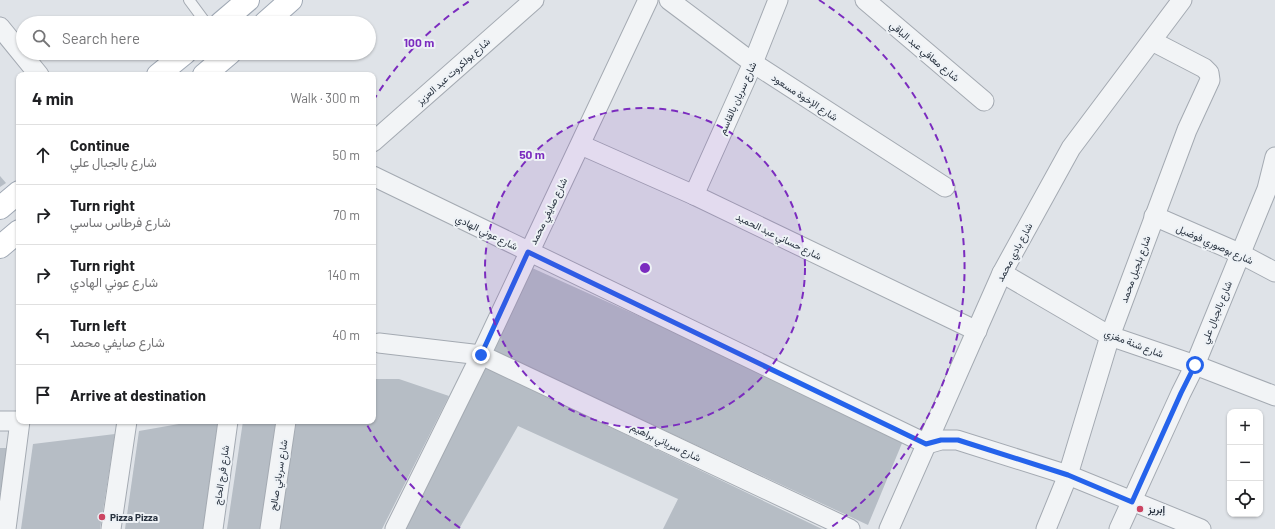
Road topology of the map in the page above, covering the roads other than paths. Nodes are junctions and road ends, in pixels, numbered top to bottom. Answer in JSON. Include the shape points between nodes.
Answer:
{"nodes":[{"id":1,"x":189,"y":0,"type":"edge"},
{"id":2,"x":248,"y":0,"type":"edge"},
{"id":3,"x":291,"y":0,"type":"edge"},
{"id":4,"x":534,"y":0,"type":"edge"},
{"id":5,"x":648,"y":0,"type":"edge"},
{"id":6,"x":669,"y":0,"type":"edge"},
{"id":7,"x":778,"y":0,"type":"edge"},
{"id":8,"x":865,"y":0,"type":"edge"},
{"id":9,"x":1182,"y":0,"type":"edge"},
{"id":10,"x":201,"y":16,"type":"edge"},
{"id":11,"x":229,"y":16,"type":"edge"},
{"id":12,"x":273,"y":16,"type":"edge"},
{"id":13,"x":0,"y":27,"type":"edge"},
{"id":14,"x":1152,"y":41,"type":"junction"},
{"id":15,"x":16,"y":47,"type":"edge"},
{"id":16,"x":27,"y":60,"type":"edge"},
{"id":17,"x":176,"y":60,"type":"edge"},
{"id":18,"x":222,"y":60,"type":"edge"},
{"id":19,"x":753,"y":63,"type":"junction"},
{"id":20,"x":37,"y":72,"type":"edge"},
{"id":21,"x":162,"y":72,"type":"edge"},
{"id":22,"x":208,"y":72,"type":"edge"},
{"id":23,"x":984,"y":101,"type":"dead end"},
{"id":24,"x":376,"y":139,"type":"edge"},
{"id":25,"x":581,"y":145,"type":"junction"},
{"id":26,"x":1275,"y":157,"type":"edge"},
{"id":27,"x":376,"y":177,"type":"edge"},
{"id":28,"x":945,"y":187,"type":"dead end"},
{"id":29,"x":16,"y":195,"type":"edge"},
{"id":30,"x":694,"y":196,"type":"junction"},
{"id":31,"x":0,"y":208,"type":"edge"},
{"id":32,"x":1154,"y":216,"type":"junction"},
{"id":33,"x":16,"y":234,"type":"edge"},
{"id":34,"x":0,"y":247,"type":"edge"},
{"id":35,"x":528,"y":252,"type":"junction"},
{"id":36,"x":1239,"y":253,"type":"junction"},
{"id":37,"x":1275,"y":272,"type":"edge"},
{"id":38,"x":1002,"y":274,"type":"junction"},
{"id":39,"x":977,"y":330,"type":"junction"},
{"id":40,"x":1110,"y":336,"type":"junction"},
{"id":41,"x":376,"y":342,"type":"edge"},
{"id":42,"x":481,"y":355,"type":"junction"},
{"id":43,"x":1195,"y":365,"type":"junction"},
{"id":44,"x":1275,"y":396,"type":"edge"},
{"id":45,"x":0,"y":421,"type":"edge"},
{"id":46,"x":16,"y":421,"type":"edge"},
{"id":47,"x":19,"y":424,"type":"edge"},
{"id":48,"x":127,"y":424,"type":"edge"},
{"id":49,"x":228,"y":424,"type":"edge"},
{"id":50,"x":286,"y":424,"type":"edge"},
{"id":51,"x":926,"y":444,"type":"junction"},
{"id":52,"x":1068,"y":475,"type":"junction"},
{"id":53,"x":1132,"y":502,"type":"junction"},
{"id":54,"x":6,"y":529,"type":"edge"},
{"id":55,"x":111,"y":529,"type":"edge"},
{"id":56,"x":213,"y":529,"type":"edge"},
{"id":57,"x":270,"y":529,"type":"edge"},
{"id":58,"x":395,"y":529,"type":"edge"},
{"id":59,"x":850,"y":529,"type":"edge"},
{"id":60,"x":889,"y":529,"type":"edge"},
{"id":61,"x":1046,"y":529,"type":"edge"},
{"id":62,"x":1119,"y":529,"type":"edge"},
{"id":63,"x":1201,"y":529,"type":"edge"}],
"edges":[{"from":1,"to":10,"type":"lane"},
{"from":2,"to":11,"type":"main road"},
{"from":3,"to":12,"type":"main road"},
{"from":4,"to":24,"type":"street","name":"شارع بولكروت عبد العزيز"},
{"from":5,"to":25,"type":"street","name":"شارع صايفي محمد"},
{"from":6,"to":19,"type":"street","name":"شارع الإخوة مسعود"},
{"from":7,"to":19,"type":"street","name":"شارع سريان بالقاسم"},
{"from":8,"to":23,"type":"street","name":"شارع معافي عبد الباقي"},
{"from":9,"to":14,"type":"street","name":"شارع بادي محمد"},
{"from":13,"to":15,"type":"street"},
{"from":14,"to":32,"type":"street","name":"شارع بلجبل محمد","via":[[1204,68],[1209,73],[1210,80],[1187,130]]},
{"from":14,"to":38,"type":"street","name":"شارع بادي محمد","via":[[1071,148]]},
{"from":16,"to":20,"type":"street"},
{"from":17,"to":21,"type":"main road"},
{"from":18,"to":22,"type":"main road"},
{"from":19,"to":28,"type":"street","name":"شارع الإخوة مسعود"},
{"from":19,"to":30,"type":"street","name":"شارع سريان بالقاسم"},
{"from":25,"to":30,"type":"street","name":"شارع حساني عبد الحميد"},
{"from":25,"to":35,"type":"street","name":"شارع صايفي محمد"},
{"from":26,"to":36,"type":"street","name":"شارع بالجبال علي","via":[[1267,190]]},
{"from":27,"to":35,"type":"street","name":"شارع عوني الهادي"},
{"from":29,"to":31,"type":"main road"},
{"from":30,"to":39,"type":"street","name":"شارع حساني عبد الحميد"},
{"from":32,"to":36,"type":"street","name":"شارع بوصوري فوضيل"},
{"from":32,"to":40,"type":"street","name":"شارع بلجبل محمد"},
{"from":33,"to":34,"type":"main road"},
{"from":35,"to":42,"type":"street","name":"شارع صايفي محمد"},
{"from":35,"to":51,"type":"street","name":"شارع عوني الهادي"},
{"from":36,"to":37,"type":"street","name":"شارع بوصوري فوضيل"},
{"from":36,"to":43,"type":"street","name":"شارع بالجبال علي"},
{"from":38,"to":39,"type":"street","name":"شارع بادي محمد"},
{"from":38,"to":40,"type":"street","name":"شارع شنة مغزي"},
{"from":39,"to":51,"type":"street","name":"شارع بادي محمد"},
{"from":40,"to":43,"type":"street","name":"شارع شنة مغزي"},
{"from":40,"to":52,"type":"street","name":"شارع بلجبل محمد"},
{"from":41,"to":42,"type":"street","name":"شارع سرياني براهيم"},
{"from":42,"to":58,"type":"street","name":"شارع صايفي محمد"},
{"from":42,"to":59,"type":"street","name":"شارع سرياني براهيم"},
{"from":43,"to":44,"type":"street","name":"شارع شنة مغزي"},
{"from":43,"to":53,"type":"street","name":"شارع بالجبال علي"},
{"from":45,"to":46,"type":"street"},
{"from":47,"to":54,"type":"street"},
{"from":48,"to":55,"type":"street"},
{"from":49,"to":56,"type":"street","name":"شارع فرج الحاج"},
{"from":50,"to":57,"type":"street","name":"شارع سرياني صالح"},
{"from":51,"to":52,"type":"street","via":[[941,440],[958,440]]},
{"from":51,"to":60,"type":"street","name":"شارع بادي محمد"},
{"from":52,"to":53,"type":"street"},
{"from":52,"to":61,"type":"street","name":"شارع بلجبل محمد"},
{"from":53,"to":62,"type":"street","name":"شارع بالجبال علي"},
{"from":53,"to":63,"type":"street"}]}
